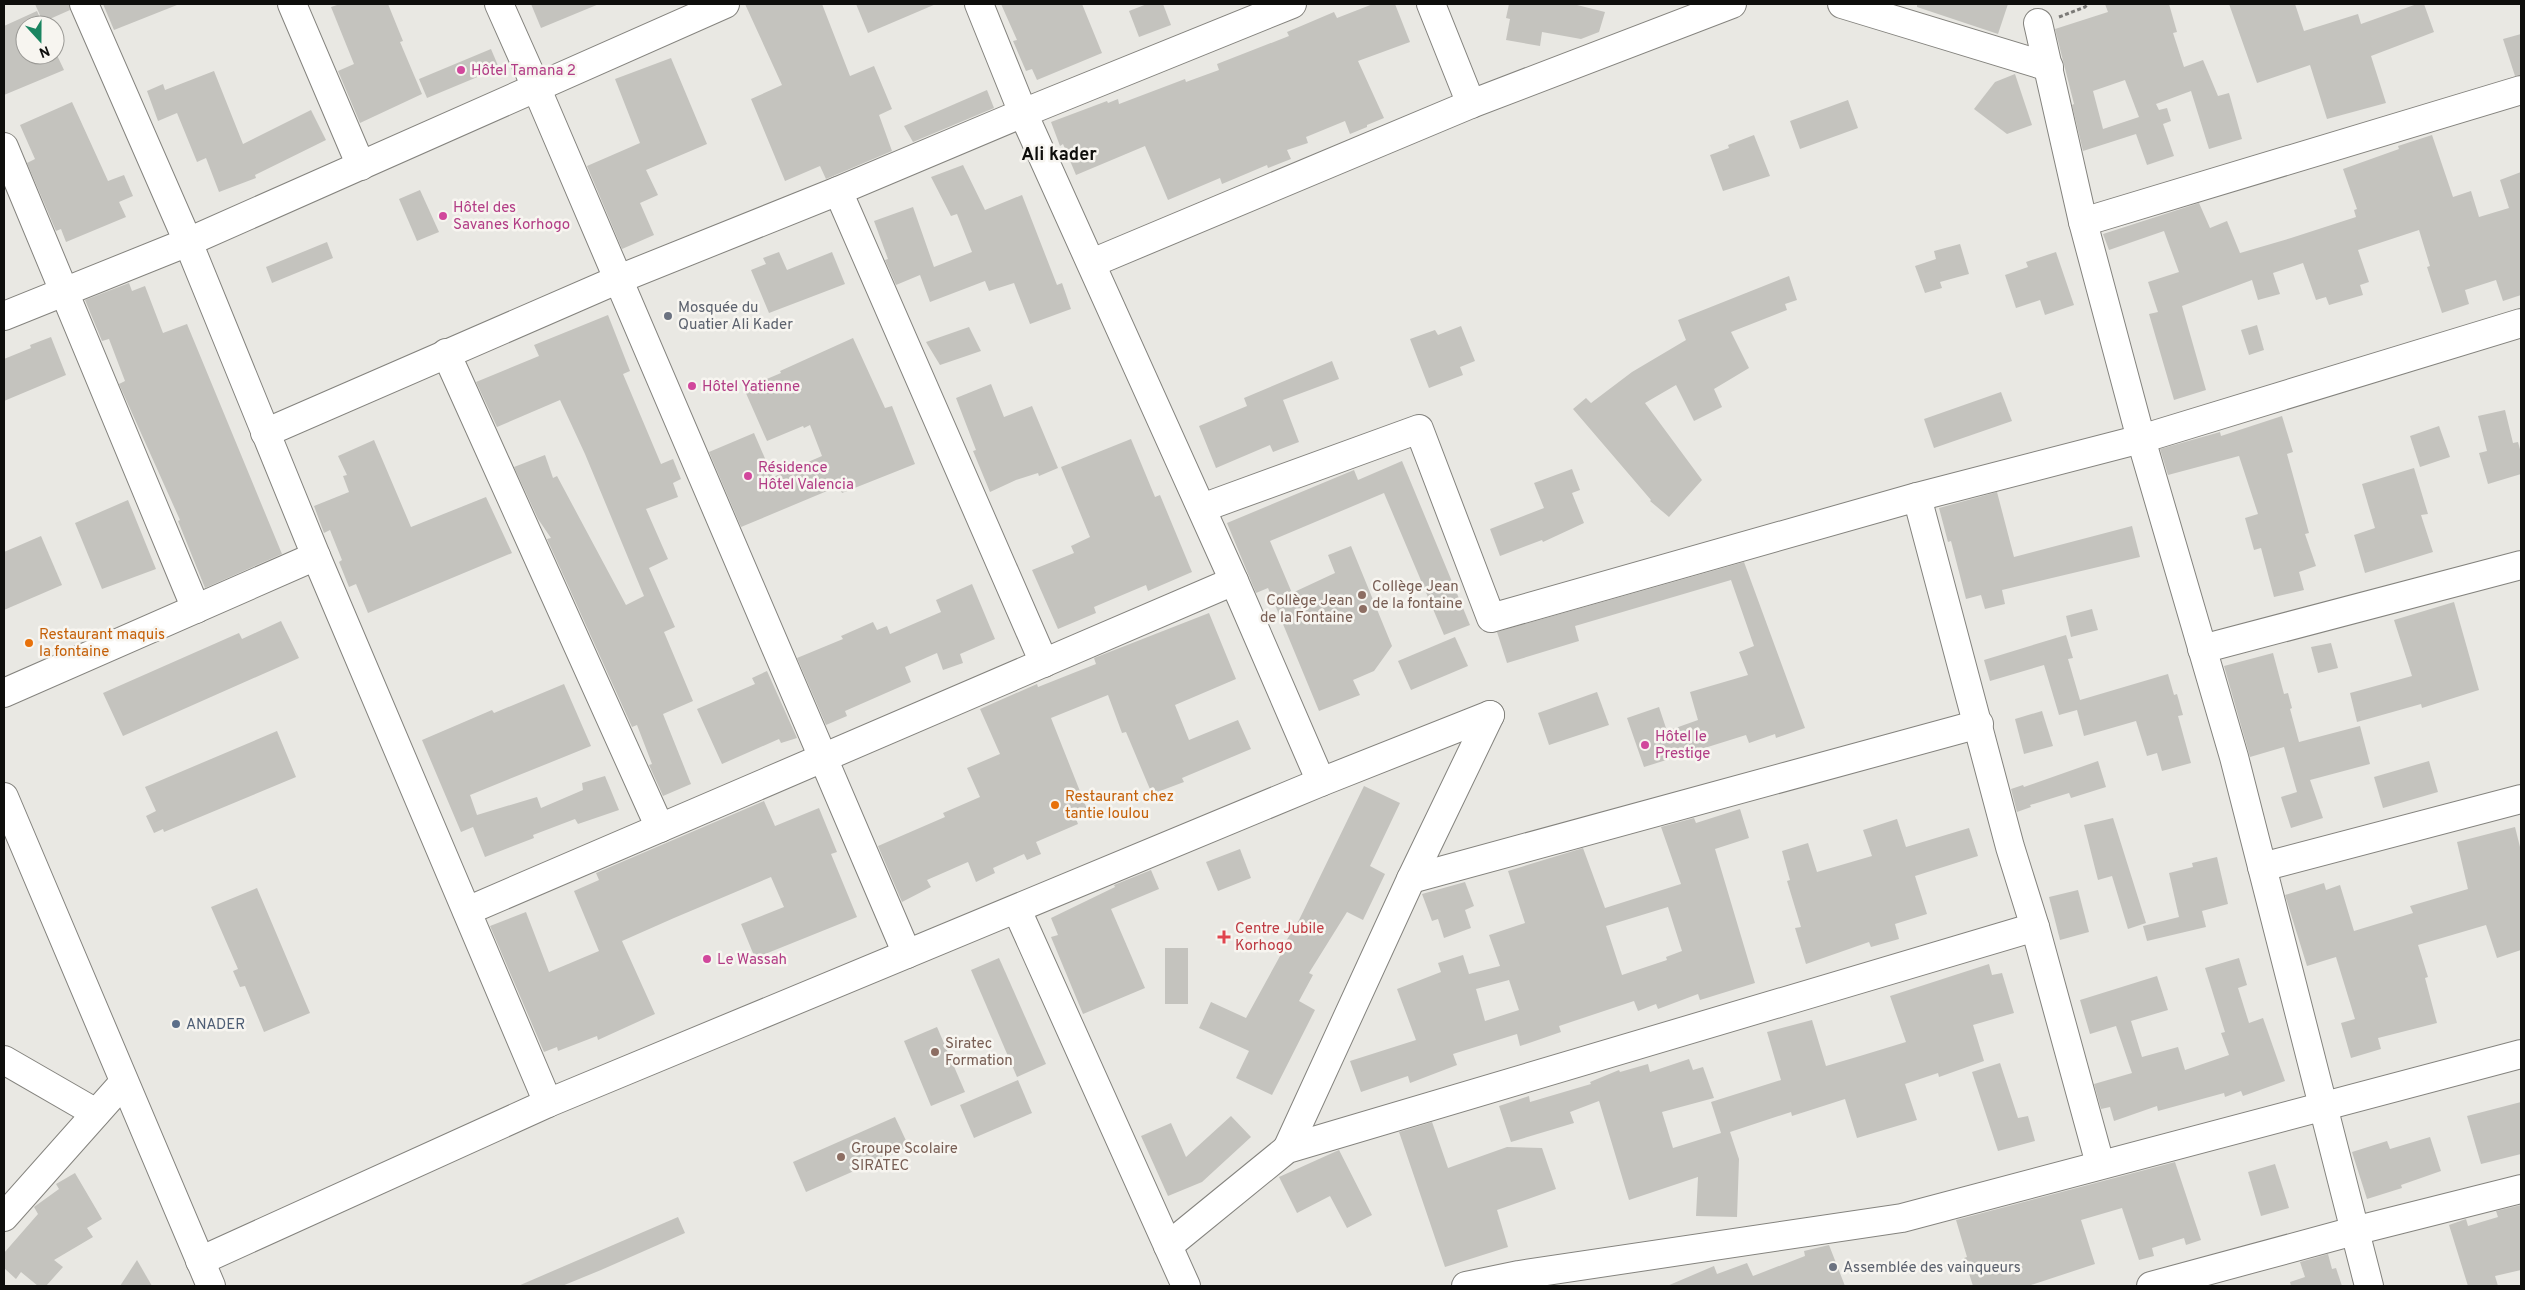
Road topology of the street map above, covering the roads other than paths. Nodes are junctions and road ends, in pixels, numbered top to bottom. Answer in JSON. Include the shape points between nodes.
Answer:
{"nodes":[{"id":1,"x":84,"y":4,"type":"edge"},
{"id":2,"x":292,"y":4,"type":"edge"},
{"id":3,"x":499,"y":4,"type":"edge"},
{"id":4,"x":725,"y":4,"type":"edge"},
{"id":5,"x":980,"y":4,"type":"edge"},
{"id":6,"x":1292,"y":4,"type":"edge"},
{"id":7,"x":1431,"y":4,"type":"edge"},
{"id":8,"x":1732,"y":4,"type":"edge"},
{"id":9,"x":1842,"y":4,"type":"edge"},
{"id":10,"x":2038,"y":23,"type":"road end"},
{"id":11,"x":2049,"y":67,"type":"junction"},
{"id":12,"x":536,"y":87,"type":"junction"},
{"id":13,"x":2521,"y":90,"type":"edge"},
{"id":14,"x":1470,"y":104,"type":"junction"},
{"id":15,"x":1023,"y":113,"type":"junction"},
{"id":16,"x":4,"y":147,"type":"edge"},
{"id":17,"x":361,"y":166,"type":"junction"},
{"id":18,"x":838,"y":191,"type":"junction"},
{"id":19,"x":2082,"y":222,"type":"junction"},
{"id":20,"x":188,"y":242,"type":"junction"},
{"id":21,"x":1092,"y":263,"type":"junction"},
{"id":22,"x":618,"y":279,"type":"junction"},
{"id":23,"x":64,"y":292,"type":"junction"},
{"id":24,"x":4,"y":316,"type":"edge"},
{"id":25,"x":2521,"y":323,"type":"edge"},
{"id":26,"x":446,"y":353,"type":"junction"},
{"id":27,"x":265,"y":433,"type":"junction"},
{"id":28,"x":2141,"y":439,"type":"junction"},
{"id":29,"x":1917,"y":497,"type":"junction"},
{"id":30,"x":1202,"y":508,"type":"junction"},
{"id":31,"x":316,"y":556,"type":"junction"},
{"id":32,"x":2521,"y":565,"type":"edge"},
{"id":33,"x":1234,"y":581,"type":"junction"},
{"id":34,"x":196,"y":609,"type":"junction"},
{"id":35,"x":2202,"y":649,"type":"junction"},
{"id":36,"x":1044,"y":663,"type":"junction"},
{"id":37,"x":4,"y":693,"type":"edge"},
{"id":38,"x":1978,"y":724,"type":"junction"},
{"id":39,"x":824,"y":757,"type":"junction"},
{"id":40,"x":1321,"y":782,"type":"junction"},
{"id":41,"x":4,"y":797,"type":"edge"},
{"id":42,"x":2521,"y":799,"type":"edge"},
{"id":43,"x":660,"y":828,"type":"junction"},
{"id":44,"x":2262,"y":867,"type":"junction"},
{"id":45,"x":1411,"y":879,"type":"junction"},
{"id":46,"x":1017,"y":910,"type":"junction"},
{"id":47,"x":467,"y":911,"type":"junction"},
{"id":48,"x":2035,"y":927,"type":"junction"},
{"id":49,"x":908,"y":954,"type":"junction"},
{"id":50,"x":2521,"y":1054,"type":"edge"},
{"id":51,"x":4,"y":1060,"type":"edge"},
{"id":52,"x":124,"y":1082,"type":"junction"},
{"id":53,"x":548,"y":1104,"type":"junction"},
{"id":54,"x":2324,"y":1107,"type":"junction"},
{"id":55,"x":96,"y":1113,"type":"junction"},
{"id":56,"x":1287,"y":1149,"type":"junction"},
{"id":57,"x":2100,"y":1164,"type":"junction"},
{"id":58,"x":2521,"y":1189,"type":"edge"},
{"id":59,"x":4,"y":1217,"type":"edge"},
{"id":60,"x":2354,"y":1231,"type":"junction"},
{"id":61,"x":1168,"y":1246,"type":"junction"},
{"id":62,"x":200,"y":1261,"type":"junction"},
{"id":63,"x":1522,"y":1281,"type":"edge"},
{"id":64,"x":211,"y":1286,"type":"edge"},
{"id":65,"x":1186,"y":1286,"type":"edge"},
{"id":66,"x":1466,"y":1286,"type":"edge"},
{"id":67,"x":2152,"y":1286,"type":"edge"},
{"id":68,"x":2369,"y":1286,"type":"edge"}],
"edges":[{"from":1,"to":20,"type":"street"},
{"from":2,"to":17,"type":"street"},
{"from":3,"to":12,"type":"street"},
{"from":4,"to":12,"type":"street"},
{"from":5,"to":15,"type":"street"},
{"from":6,"to":15,"type":"street"},
{"from":7,"to":14,"type":"street"},
{"from":8,"to":14,"type":"street"},
{"from":9,"to":11,"type":"street"},
{"from":10,"to":11,"type":"street"},
{"from":11,"to":19,"type":"street"},
{"from":12,"to":17,"type":"street"},
{"from":12,"to":22,"type":"street"},
{"from":13,"to":19,"type":"street"},
{"from":14,"to":21,"type":"street"},
{"from":15,"to":18,"type":"street"},
{"from":15,"to":21,"type":"street"},
{"from":16,"to":23,"type":"street"},
{"from":17,"to":20,"type":"street"},
{"from":18,"to":22,"type":"street"},
{"from":18,"to":36,"type":"street"},
{"from":19,"to":28,"type":"street"},
{"from":20,"to":23,"type":"street"},
{"from":20,"to":27,"type":"street"},
{"from":21,"to":30,"type":"street"},
{"from":22,"to":26,"type":"street"},
{"from":22,"to":39,"type":"street"},
{"from":23,"to":24,"type":"street"},
{"from":23,"to":34,"type":"street"},
{"from":25,"to":28,"type":"street"},
{"from":26,"to":27,"type":"street"},
{"from":26,"to":43,"type":"street"},
{"from":27,"to":31,"type":"street"},
{"from":28,"to":29,"type":"street"},
{"from":28,"to":35,"type":"street"},
{"from":29,"to":30,"type":"street","via":[[1491,618],[1419,429]]},
{"from":29,"to":38,"type":"street"},
{"from":30,"to":33,"type":"street"},
{"from":31,"to":34,"type":"street"},
{"from":31,"to":47,"type":"street"},
{"from":32,"to":35,"type":"street"},
{"from":33,"to":36,"type":"street"},
{"from":33,"to":40,"type":"street"},
{"from":34,"to":37,"type":"street"},
{"from":35,"to":44,"type":"street"},
{"from":36,"to":39,"type":"street"},
{"from":38,"to":45,"type":"street"},
{"from":38,"to":48,"type":"street"},
{"from":39,"to":43,"type":"street"},
{"from":39,"to":49,"type":"street"},
{"from":40,"to":45,"type":"street","via":[[1490,715]]},
{"from":40,"to":46,"type":"street"},
{"from":41,"to":52,"type":"street"},
{"from":42,"to":44,"type":"street"},
{"from":43,"to":47,"type":"street"},
{"from":44,"to":54,"type":"street"},
{"from":45,"to":56,"type":"street"},
{"from":46,"to":49,"type":"street"},
{"from":46,"to":61,"type":"street"},
{"from":47,"to":53,"type":"street"},
{"from":48,"to":56,"type":"street"},
{"from":48,"to":57,"type":"street"},
{"from":49,"to":53,"type":"street"},
{"from":50,"to":54,"type":"street"},
{"from":51,"to":55,"type":"street"},
{"from":52,"to":55,"type":"street"},
{"from":52,"to":62,"type":"street"},
{"from":53,"to":62,"type":"street"},
{"from":54,"to":57,"type":"street"},
{"from":54,"to":60,"type":"street"},
{"from":55,"to":59,"type":"street"},
{"from":56,"to":61,"type":"street"},
{"from":57,"to":63,"type":"street","via":[[1902,1218]]},
{"from":58,"to":60,"type":"street"},
{"from":60,"to":67,"type":"street"},
{"from":60,"to":68,"type":"street"},
{"from":61,"to":65,"type":"street"},
{"from":62,"to":64,"type":"street"},
{"from":63,"to":66,"type":"street"}]}
